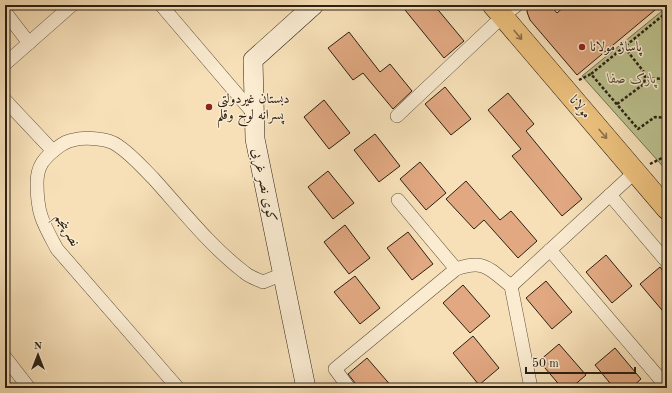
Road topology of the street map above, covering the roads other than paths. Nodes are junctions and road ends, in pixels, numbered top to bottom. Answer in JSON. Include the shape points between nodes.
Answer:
{"nodes":[{"id":1,"x":72,"y":5,"type":"edge"},
{"id":2,"x":160,"y":5,"type":"edge"},
{"id":3,"x":314,"y":5,"type":"edge"},
{"id":4,"x":504,"y":9,"type":"edge"},
{"id":5,"x":5,"y":12,"type":"edge"},
{"id":6,"x":29,"y":43,"type":"junction"},
{"id":7,"x":5,"y":64,"type":"edge"},
{"id":8,"x":5,"y":100,"type":"edge"},
{"id":9,"x":254,"y":114,"type":"junction"},
{"id":10,"x":397,"y":116,"type":"dead end"},
{"id":11,"x":52,"y":151,"type":"junction"},
{"id":12,"x":635,"y":172,"type":"junction"},
{"id":13,"x":610,"y":196,"type":"junction"},
{"id":14,"x":398,"y":200,"type":"dead end"},
{"id":15,"x":667,"y":209,"type":"edge"},
{"id":16,"x":550,"y":250,"type":"junction"},
{"id":17,"x":667,"y":262,"type":"edge"},
{"id":18,"x":456,"y":269,"type":"junction"},
{"id":19,"x":282,"y":274,"type":"junction"},
{"id":20,"x":511,"y":286,"type":"junction"},
{"id":21,"x":5,"y":357,"type":"edge"},
{"id":22,"x":29,"y":388,"type":"edge"},
{"id":23,"x":178,"y":388,"type":"edge"},
{"id":24,"x":306,"y":388,"type":"edge"},
{"id":25,"x":350,"y":388,"type":"edge"},
{"id":26,"x":530,"y":388,"type":"edge"},
{"id":27,"x":667,"y":388,"type":"edge"}],
"edges":[{"from":1,"to":6,"type":"street"},
{"from":2,"to":9,"type":"street"},
{"from":3,"to":9,"type":"street","name":"کوی نصر غربی","via":[[253,60]]},
{"from":4,"to":10,"type":"street"},
{"from":4,"to":12,"type":"main road","name":"مولانا","one_way":true},
{"from":5,"to":6,"type":"street"},
{"from":6,"to":7,"type":"street"},
{"from":8,"to":11,"type":"street"},
{"from":9,"to":19,"type":"street","name":"کوی نصر غربی","via":[[255,139]]},
{"from":11,"to":19,"type":"street","name":"نصرپنجم","via":[[73,140],[104,140],[116,144],[136,160],[212,243],[245,273],[263,282]]},
{"from":11,"to":23,"type":"street","name":"نصرپنجم","via":[[40,167],[37,180],[37,199],[43,223],[57,249]]},
{"from":12,"to":13,"type":"street"},
{"from":12,"to":15,"type":"main road","name":"مولانا"},
{"from":13,"to":16,"type":"street"},
{"from":13,"to":17,"type":"street"},
{"from":14,"to":18,"type":"street"},
{"from":16,"to":20,"type":"street"},
{"from":16,"to":27,"type":"street"},
{"from":18,"to":20,"type":"street","via":[[469,265],[485,266]]},
{"from":18,"to":25,"type":"street","via":[[335,369]]},
{"from":19,"to":24,"type":"street","name":"کوی نصر غربی"},
{"from":20,"to":26,"type":"street"},
{"from":21,"to":22,"type":"street"}]}
